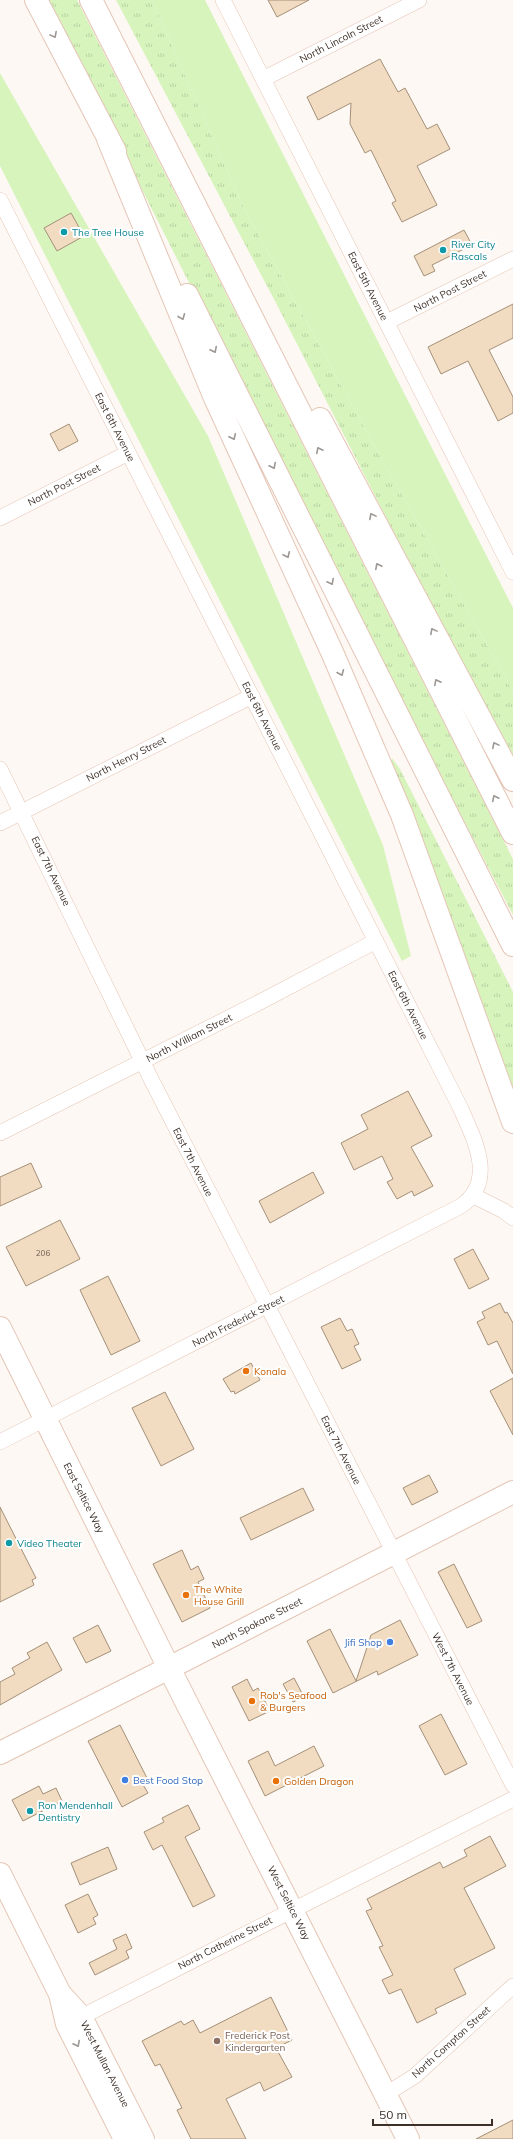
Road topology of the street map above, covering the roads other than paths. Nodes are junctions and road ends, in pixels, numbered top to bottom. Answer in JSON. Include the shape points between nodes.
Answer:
{"nodes":[{"id":1,"x":36,"y":0,"type":"edge"},
{"id":2,"x":91,"y":0,"type":"edge"},
{"id":3,"x":223,"y":0,"type":"edge"},
{"id":4,"x":419,"y":0,"type":"edge"},
{"id":5,"x":126,"y":70,"type":"junction"},
{"id":6,"x":263,"y":79,"type":"junction"},
{"id":7,"x":108,"y":139,"type":"junction"},
{"id":8,"x":0,"y":200,"type":"edge"},
{"id":9,"x":513,"y":259,"type":"edge"},
{"id":10,"x":386,"y":322,"type":"junction"},
{"id":11,"x":128,"y":453,"type":"junction"},
{"id":12,"x":0,"y":518,"type":"edge"},
{"id":13,"x":513,"y":571,"type":"edge"},
{"id":14,"x":252,"y":696,"type":"junction"},
{"id":15,"x":0,"y":769,"type":"edge"},
{"id":16,"x":513,"y":780,"type":"edge"},
{"id":17,"x":21,"y":812,"type":"junction"},
{"id":18,"x":0,"y":823,"type":"edge"},
{"id":19,"x":513,"y":833,"type":"edge"},
{"id":20,"x":376,"y":941,"type":"junction"},
{"id":21,"x":513,"y":945,"type":"edge"},
{"id":22,"x":143,"y":1061,"type":"junction"},
{"id":23,"x":513,"y":1122,"type":"edge"},
{"id":24,"x":0,"y":1133,"type":"edge"},
{"id":25,"x":474,"y":1196,"type":"junction"},
{"id":26,"x":513,"y":1218,"type":"edge"},
{"id":27,"x":267,"y":1307,"type":"junction"},
{"id":28,"x":0,"y":1328,"type":"edge"},
{"id":29,"x":45,"y":1420,"type":"junction"},
{"id":30,"x":0,"y":1442,"type":"edge"},
{"id":31,"x":513,"y":1492,"type":"edge"},
{"id":32,"x":393,"y":1552,"type":"junction"},
{"id":33,"x":169,"y":1668,"type":"junction"},
{"id":34,"x":0,"y":1753,"type":"edge"},
{"id":35,"x":513,"y":1786,"type":"edge"},
{"id":36,"x":513,"y":1799,"type":"edge"},
{"id":37,"x":0,"y":1874,"type":"edge"},
{"id":38,"x":292,"y":1910,"type":"junction"},
{"id":39,"x":513,"y":1986,"type":"edge"},
{"id":40,"x":74,"y":2021,"type":"junction"},
{"id":41,"x":386,"y":2094,"type":"junction"},
{"id":42,"x":125,"y":2139,"type":"edge"},
{"id":43,"x":143,"y":2139,"type":"edge"},
{"id":44,"x":408,"y":2139,"type":"edge"}],
"edges":[{"from":1,"to":7,"type":"main road","one_way":true},
{"from":2,"to":5,"type":"main road"},
{"from":3,"to":6,"type":"street","name":"East 5th Avenue"},
{"from":4,"to":6,"type":"street","name":"North Lincoln Street"},
{"from":16,"to":5,"type":"main road","one_way":true,"via":[[258,303]]},
{"from":19,"to":5,"type":"main road","one_way":true},
{"from":6,"to":10,"type":"street","name":"East 5th Avenue"},
{"from":7,"to":21,"type":"main road","one_way":true},
{"from":7,"to":23,"type":"main road","one_way":true,"via":[[215,398],[332,652],[402,815]]},
{"from":8,"to":11,"type":"street","name":"East 6th Avenue"},
{"from":9,"to":10,"type":"street","name":"North Post Street"},
{"from":10,"to":13,"type":"street","name":"East 5th Avenue"},
{"from":11,"to":12,"type":"street","name":"North Post Street"},
{"from":11,"to":14,"type":"street","name":"East 6th Avenue"},
{"from":14,"to":17,"type":"street","name":"North Henry Street"},
{"from":14,"to":20,"type":"street","name":"East 6th Avenue"},
{"from":15,"to":17,"type":"street","name":"East 7th Avenue"},
{"from":17,"to":18,"type":"street","name":"North Henry Street"},
{"from":17,"to":22,"type":"street","name":"East 7th Avenue"},
{"from":20,"to":22,"type":"street","name":"North William Street"},
{"from":20,"to":25,"type":"street","name":"East 6th Avenue","via":[[477,1145],[481,1166]]},
{"from":22,"to":24,"type":"street","name":"North William Street"},
{"from":22,"to":27,"type":"street","name":"East 7th Avenue"},
{"from":25,"to":26,"type":"street"},
{"from":25,"to":27,"type":"street","name":"North Frederick Street","via":[[462,1206]]},
{"from":27,"to":29,"type":"street","name":"North Frederick Street"},
{"from":27,"to":32,"type":"street","name":"East 7th Avenue"},
{"from":28,"to":29,"type":"main road","name":"East Seltice Way"},
{"from":29,"to":30,"type":"street","name":"North Frederick Street"},
{"from":29,"to":33,"type":"main road","name":"East Seltice Way"},
{"from":31,"to":32,"type":"main road","name":"North Spokane Street"},
{"from":32,"to":33,"type":"main road","name":"North Spokane Street"},
{"from":32,"to":35,"type":"street","name":"West 7th Avenue"},
{"from":33,"to":34,"type":"main road","name":"North Spokane Street"},
{"from":33,"to":38,"type":"main road","name":"West Seltice Way"},
{"from":36,"to":38,"type":"street","name":"North Catherine Street"},
{"from":37,"to":40,"type":"main road","name":"West Mullan Avenue"},
{"from":38,"to":40,"type":"street","name":"North Catherine Street"},
{"from":38,"to":41,"type":"main road","name":"West Seltice Way"},
{"from":39,"to":41,"type":"street","name":"North Compton Street","via":[[425,2068]]},
{"from":40,"to":42,"type":"main road","name":"West Mullan Avenue","one_way":true},
{"from":40,"to":43,"type":"main road","name":"West Mullan Avenue"},
{"from":41,"to":44,"type":"main road","name":"West Seltice Way"}]}
